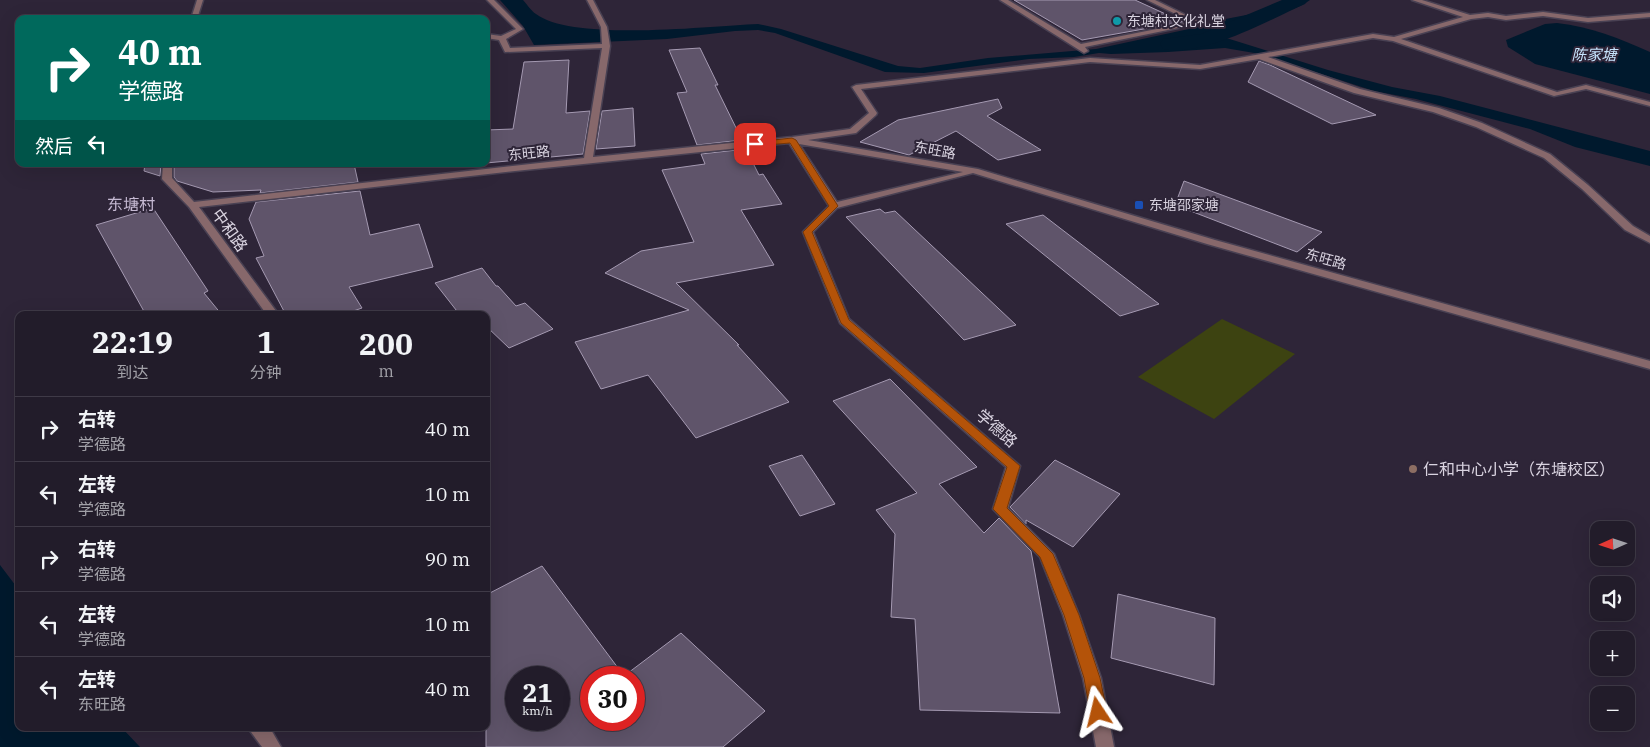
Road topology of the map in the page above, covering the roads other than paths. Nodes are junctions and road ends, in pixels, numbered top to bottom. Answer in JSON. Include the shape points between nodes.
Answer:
{"nodes":[{"id":1,"x":200,"y":0,"type":"edge"},
{"id":2,"x":490,"y":0,"type":"edge"},
{"id":3,"x":590,"y":0,"type":"edge"},
{"id":4,"x":1003,"y":0,"type":"edge"},
{"id":5,"x":1150,"y":0,"type":"edge"},
{"id":6,"x":1415,"y":0,"type":"edge"},
{"id":7,"x":195,"y":15,"type":"edge"},
{"id":8,"x":1650,"y":15,"type":"edge"},
{"id":9,"x":1470,"y":17,"type":"junction"},
{"id":10,"x":490,"y":36,"type":"edge"},
{"id":11,"x":502,"y":38,"type":"junction"},
{"id":12,"x":1394,"y":39,"type":"junction"},
{"id":13,"x":606,"y":46,"type":"junction"},
{"id":14,"x":1085,"y":52,"type":"junction"},
{"id":15,"x":1258,"y":56,"type":"junction"},
{"id":16,"x":1650,"y":104,"type":"edge"},
{"id":17,"x":792,"y":140,"type":"junction"},
{"id":18,"x":588,"y":161,"type":"junction"},
{"id":19,"x":168,"y":167,"type":"edge"},
{"id":20,"x":976,"y":171,"type":"junction"},
{"id":21,"x":192,"y":205,"type":"junction"},
{"id":22,"x":834,"y":206,"type":"junction"},
{"id":23,"x":1650,"y":240,"type":"edge"},
{"id":24,"x":270,"y":311,"type":"edge"},
{"id":25,"x":1650,"y":365,"type":"edge"},
{"id":26,"x":262,"y":731,"type":"edge"},
{"id":27,"x":272,"y":747,"type":"edge"},
{"id":28,"x":1105,"y":747,"type":"edge"}],
"edges":[{"from":1,"to":7,"type":"street"},
{"from":2,"to":11,"type":"street","via":[[520,29]]},
{"from":3,"to":13,"type":"street","via":[[604,27]]},
{"from":4,"to":14,"type":"street"},
{"from":5,"to":14,"type":"street","via":[[1199,23]]},
{"from":6,"to":9,"type":"street"},
{"from":8,"to":9,"type":"street","via":[[1588,20],[1543,14]]},
{"from":9,"to":12,"type":"street"},
{"from":10,"to":11,"type":"street"},
{"from":11,"to":13,"type":"street","via":[[508,50]]},
{"from":12,"to":15,"type":"street","via":[[1373,36]]},
{"from":12,"to":16,"type":"street","via":[[1557,94],[1586,87]]},
{"from":13,"to":18,"type":"street"},
{"from":14,"to":15,"type":"street","via":[[1200,67]]},
{"from":14,"to":17,"type":"street","via":[[856,87],[873,113],[853,131]]},
{"from":15,"to":23,"type":"street","via":[[1357,90],[1436,110],[1479,125],[1547,156],[1628,228]]},
{"from":17,"to":18,"type":"street","name":"东旺路"},
{"from":17,"to":20,"type":"street","name":"东旺路"},
{"from":17,"to":22,"type":"street"},
{"from":18,"to":21,"type":"street","name":"东旺路"},
{"from":19,"to":21,"type":"street","name":"中和路","via":[[167,180]]},
{"from":20,"to":22,"type":"street"},
{"from":20,"to":25,"type":"street","name":"东旺路","via":[[1220,244]]},
{"from":21,"to":24,"type":"street","name":"中和路"},
{"from":22,"to":28,"type":"street","name":"学德路","via":[[808,232],[844,321],[1014,466],[1000,509],[1046,554],[1092,678]]},
{"from":26,"to":27,"type":"street"}]}
